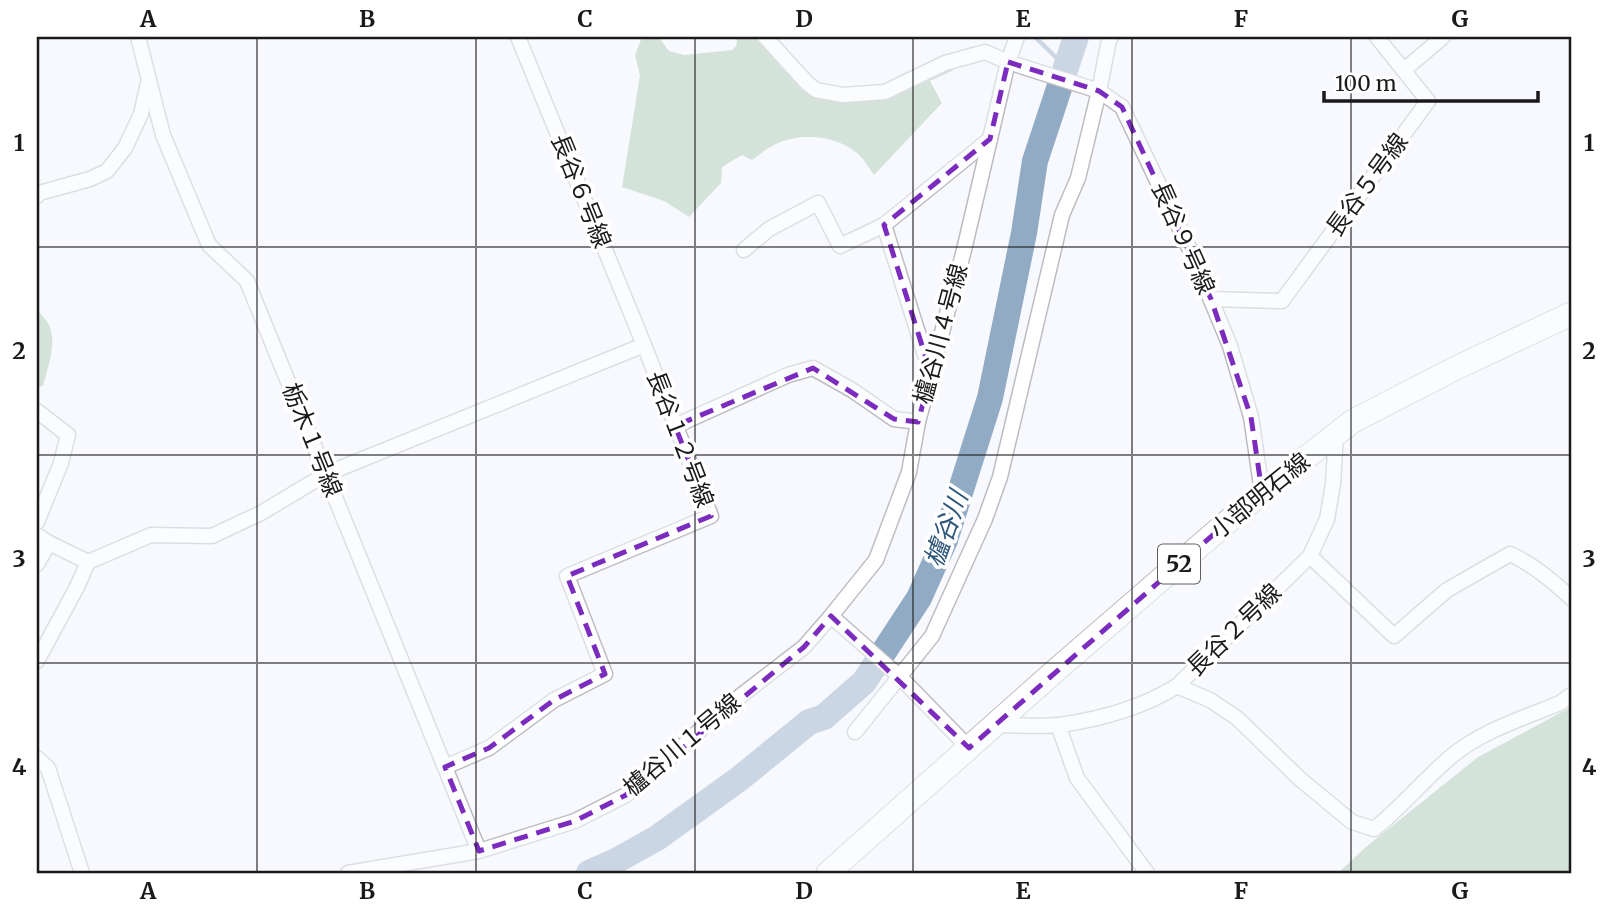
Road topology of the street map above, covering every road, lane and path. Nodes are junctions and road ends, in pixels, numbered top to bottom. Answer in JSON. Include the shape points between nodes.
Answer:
{"nodes":[{"id":1,"x":138,"y":37,"type":"edge"},
{"id":2,"x":518,"y":37,"type":"edge"},
{"id":3,"x":765,"y":37,"type":"edge"},
{"id":4,"x":1017,"y":37,"type":"edge"},
{"id":5,"x":1111,"y":37,"type":"edge"},
{"id":6,"x":1377,"y":37,"type":"edge"},
{"id":7,"x":1443,"y":37,"type":"edge"},
{"id":8,"x":1007,"y":62,"type":"junction"},
{"id":9,"x":1404,"y":69,"type":"junction"},
{"id":10,"x":149,"y":78,"type":"junction"},
{"id":11,"x":1099,"y":91,"type":"junction"},
{"id":12,"x":989,"y":139,"type":"junction"},
{"id":13,"x":37,"y":196,"type":"edge"},
{"id":14,"x":884,"y":226,"type":"junction"},
{"id":15,"x":744,"y":250,"type":"dead end"},
{"id":16,"x":1211,"y":299,"type":"junction"},
{"id":17,"x":1571,"y":314,"type":"edge"},
{"id":18,"x":644,"y":345,"type":"junction"},
{"id":19,"x":931,"y":374,"type":"junction"},
{"id":20,"x":37,"y":411,"type":"edge"},
{"id":21,"x":918,"y":422,"type":"junction"},
{"id":22,"x":675,"y":426,"type":"junction"},
{"id":23,"x":1336,"y":435,"type":"junction"},
{"id":24,"x":326,"y":474,"type":"junction"},
{"id":25,"x":1262,"y":492,"type":"junction"},
{"id":26,"x":37,"y":522,"type":"edge"},
{"id":27,"x":43,"y":539,"type":"edge"},
{"id":28,"x":1310,"y":556,"type":"junction"},
{"id":29,"x":88,"y":562,"type":"junction"},
{"id":30,"x":37,"y":564,"type":"edge"},
{"id":31,"x":1571,"y":598,"type":"edge"},
{"id":32,"x":831,"y":616,"type":"junction"},
{"id":33,"x":37,"y":661,"type":"edge"},
{"id":34,"x":900,"y":676,"type":"junction"},
{"id":35,"x":1177,"y":685,"type":"junction"},
{"id":36,"x":1571,"y":695,"type":"edge"},
{"id":37,"x":994,"y":725,"type":"junction"},
{"id":38,"x":1058,"y":725,"type":"junction"},
{"id":39,"x":855,"y":732,"type":"dead end"},
{"id":40,"x":969,"y":748,"type":"junction"},
{"id":41,"x":37,"y":758,"type":"edge"},
{"id":42,"x":445,"y":767,"type":"junction"},
{"id":43,"x":480,"y":851,"type":"junction"},
{"id":44,"x":82,"y":873,"type":"edge"},
{"id":45,"x":348,"y":873,"type":"edge"},
{"id":46,"x":828,"y":873,"type":"edge"},
{"id":47,"x":1147,"y":873,"type":"edge"}],
"edges":[{"from":1,"to":10,"type":"street","name":"栃木１号線"},
{"from":2,"to":18,"type":"street","name":"長谷６号線"},
{"from":3,"to":8,"type":"street","name":"長谷９号線","via":[[816,90],[843,95],[885,92],[945,63],[985,52]]},
{"from":4,"to":8,"type":"street","name":"櫨谷川４号線"},
{"from":5,"to":11,"type":"street"},
{"from":6,"to":9,"type":"street","name":"長谷５号線"},
{"from":7,"to":9,"type":"street"},
{"from":8,"to":11,"type":"street","name":"長谷９号線"},
{"from":8,"to":12,"type":"street","name":"櫨谷川４号線"},
{"from":9,"to":16,"type":"street","name":"長谷５号線","via":[[1428,101],[1282,301]]},
{"from":10,"to":13,"type":"street","via":[[141,114],[107,172]]},
{"from":10,"to":24,"type":"street","name":"栃木１号線","via":[[163,135],[209,245],[247,281]]},
{"from":11,"to":16,"type":"street","name":"長谷９号線","via":[[1122,107]]},
{"from":11,"to":34,"type":"street","via":[[1078,178],[1062,215],[1000,477],[932,636]]},
{"from":12,"to":14,"type":"street"},
{"from":12,"to":19,"type":"street","name":"櫨谷川４号線"},
{"from":14,"to":15,"type":"street","via":[[840,246],[818,203],[769,229]]},
{"from":14,"to":19,"type":"street"},
{"from":16,"to":25,"type":"street","name":"長谷９号線","via":[[1251,417]]},
{"from":17,"to":23,"type":"main road","name":"小部明石線","number":"52","via":[[1353,421]]},
{"from":18,"to":22,"type":"street","name":"長谷１２号線"},
{"from":18,"to":24,"type":"street","name":"長谷１２号線"},
{"from":19,"to":21,"type":"street","name":"櫨谷川４号線"},
{"from":20,"to":26,"type":"street","via":[[68,435]]},
{"from":21,"to":22,"type":"street","via":[[894,419],[813,368]]},
{"from":21,"to":32,"type":"street","name":"櫨谷川４号線","via":[[909,472],[876,560]]},
{"from":22,"to":42,"type":"street","name":"長谷１２号線","via":[[711,516],[567,576],[605,674],[554,700],[489,748]]},
{"from":23,"to":25,"type":"main road","name":"小部明石線","number":"52"},
{"from":23,"to":28,"type":"street","via":[[1327,519]]},
{"from":24,"to":29,"type":"street","name":"長谷１２号線","via":[[212,537],[151,535]]},
{"from":24,"to":42,"type":"street","name":"栃木１号線"},
{"from":25,"to":37,"type":"main road","name":"小部明石線","number":"52"},
{"from":27,"to":29,"type":"street"},
{"from":27,"to":30,"type":"street"},
{"from":28,"to":31,"type":"street","via":[[1394,636],[1447,590],[1510,554]]},
{"from":28,"to":35,"type":"street","name":"長谷２号線"},
{"from":29,"to":33,"type":"street"},
{"from":32,"to":34,"type":"street"},
{"from":32,"to":43,"type":"street","name":"櫨谷川１号線","via":[[804,647],[721,711],[626,794],[575,821]]},
{"from":34,"to":39,"type":"street"},
{"from":34,"to":40,"type":"street"},
{"from":35,"to":36,"type":"street","name":"長谷２号線","via":[[1237,718],[1352,822],[1374,830],[1453,755]]},
{"from":35,"to":38,"type":"street","via":[[1121,712]]},
{"from":37,"to":38,"type":"street"},
{"from":37,"to":40,"type":"main road","name":"小部明石線","number":"52"},
{"from":38,"to":47,"type":"street","via":[[1077,778]]},
{"from":40,"to":46,"type":"main road","name":"小部明石線","number":"52"},
{"from":41,"to":44,"type":"street","via":[[48,768]]},
{"from":42,"to":43,"type":"street","name":"栃木１号線"},
{"from":43,"to":45,"type":"street","name":"櫨谷川１号線"}]}
